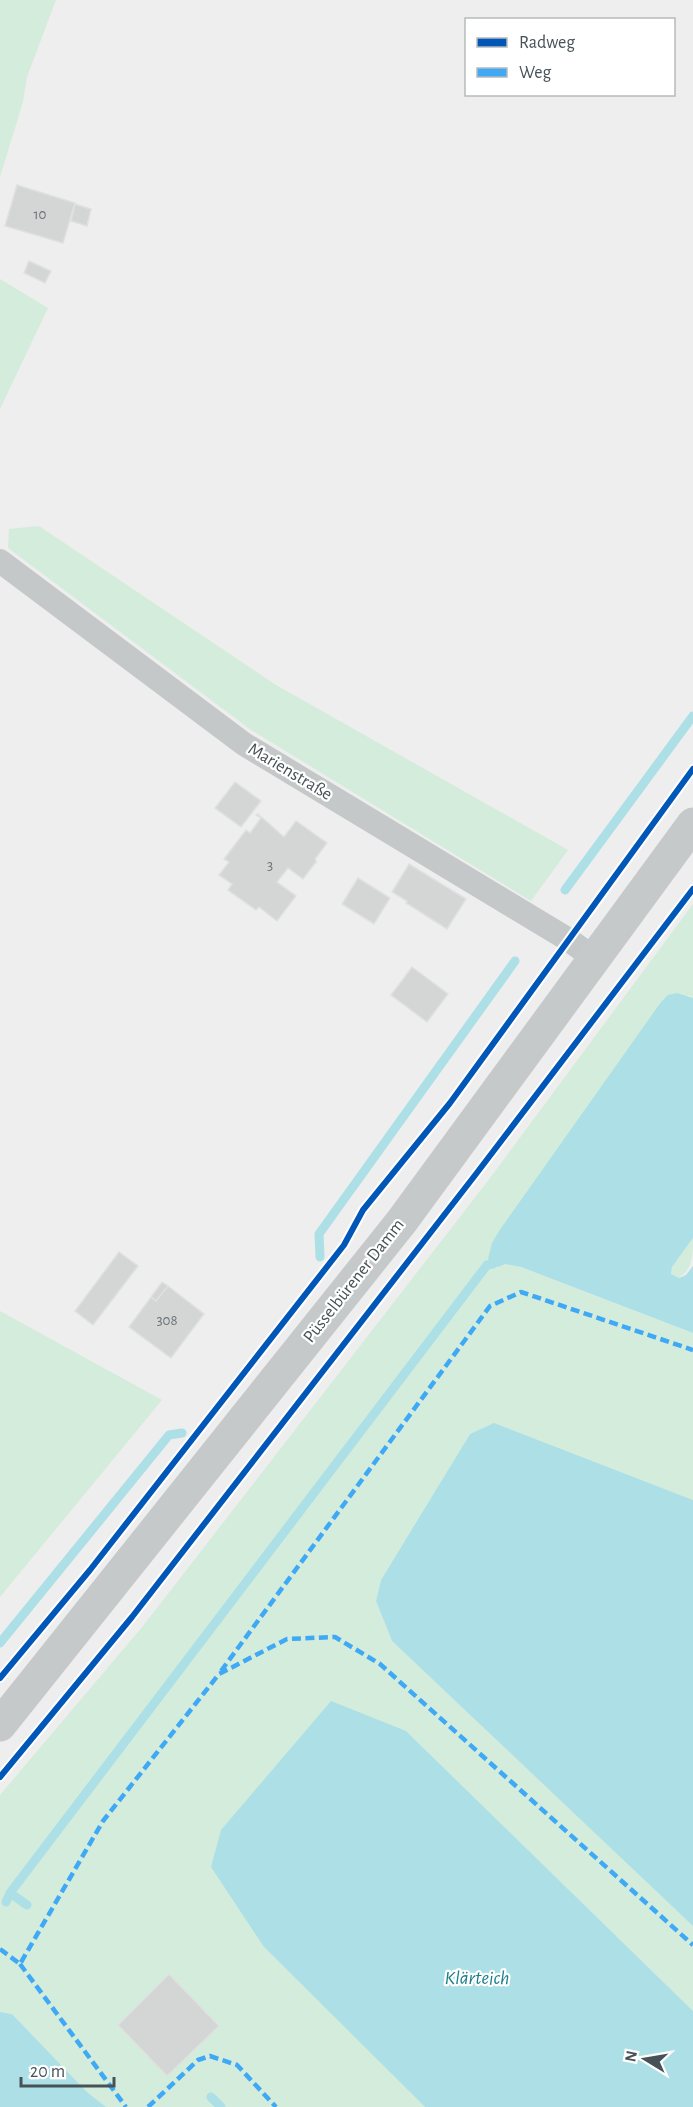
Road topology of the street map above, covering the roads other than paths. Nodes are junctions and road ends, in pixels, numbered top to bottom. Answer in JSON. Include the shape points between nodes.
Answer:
{"nodes":[{"id":1,"x":0,"y":561,"type":"edge"},
{"id":2,"x":693,"y":824,"type":"edge"},
{"id":3,"x":595,"y":959,"type":"junction"},
{"id":4,"x":0,"y":1725,"type":"edge"}],
"edges":[{"from":1,"to":3,"type":"street","name":"Marienstraße","via":[[244,744]]},
{"from":2,"to":3,"type":"main road","name":"Püsselbürener Damm"},
{"from":3,"to":4,"type":"main road","name":"Püsselbürener Damm","via":[[402,1221]]}]}
